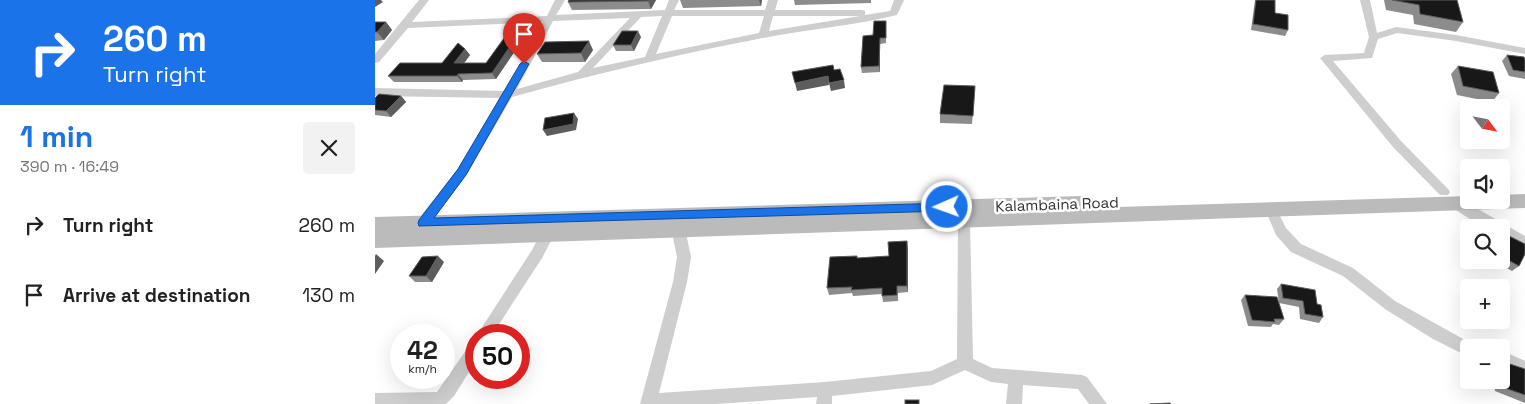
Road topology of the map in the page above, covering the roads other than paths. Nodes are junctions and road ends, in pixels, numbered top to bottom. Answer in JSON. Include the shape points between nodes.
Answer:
{"nodes":[{"id":1,"x":424,"y":0,"type":"edge"},
{"id":2,"x":560,"y":0,"type":"edge"},
{"id":3,"x":674,"y":0,"type":"edge"},
{"id":4,"x":773,"y":0,"type":"edge"},
{"id":5,"x":899,"y":0,"type":"edge"},
{"id":6,"x":1365,"y":0,"type":"edge"},
{"id":7,"x":771,"y":12,"type":"junction"},
{"id":8,"x":668,"y":13,"type":"junction"},
{"id":9,"x":894,"y":13,"type":"junction"},
{"id":10,"x":637,"y":16,"type":"junction"},
{"id":11,"x":548,"y":19,"type":"junction"},
{"id":12,"x":405,"y":25,"type":"junction"},
{"id":13,"x":763,"y":35,"type":"junction"},
{"id":14,"x":1374,"y":37,"type":"junction"},
{"id":15,"x":390,"y":42,"type":"junction"},
{"id":16,"x":375,"y":44,"type":"edge"},
{"id":17,"x":1525,"y":51,"type":"edge"},
{"id":18,"x":649,"y":59,"type":"junction"},
{"id":19,"x":375,"y":60,"type":"edge"},
{"id":20,"x":582,"y":74,"type":"junction"},
{"id":21,"x":375,"y":92,"type":"edge"},
{"id":22,"x":508,"y":94,"type":"junction"},
{"id":23,"x":1525,"y":189,"type":"edge"},
{"id":24,"x":1510,"y":190,"type":"edge"},
{"id":25,"x":1456,"y":195,"type":"edge"},
{"id":26,"x":1525,"y":201,"type":"edge"},
{"id":27,"x":1271,"y":209,"type":"junction"},
{"id":28,"x":1487,"y":219,"type":"edge"},
{"id":29,"x":964,"y":220,"type":"junction"},
{"id":30,"x":423,"y":223,"type":"junction"},
{"id":31,"x":375,"y":225,"type":"edge"},
{"id":32,"x":685,"y":230,"type":"junction"},
{"id":33,"x":547,"y":234,"type":"junction"},
{"id":34,"x":1510,"y":235,"type":"edge"},
{"id":35,"x":375,"y":240,"type":"edge"},
{"id":36,"x":1525,"y":244,"type":"edge"},
{"id":37,"x":491,"y":324,"type":"edge"},
{"id":38,"x":1460,"y":345,"type":"edge"},
{"id":39,"x":1510,"y":362,"type":"edge"},
{"id":40,"x":965,"y":363,"type":"junction"},
{"id":41,"x":465,"y":366,"type":"edge"},
{"id":42,"x":1525,"y":369,"type":"edge"},
{"id":43,"x":1016,"y":376,"type":"junction"},
{"id":44,"x":824,"y":396,"type":"edge"},
{"id":45,"x":446,"y":397,"type":"edge"},
{"id":46,"x":375,"y":402,"type":"edge"},
{"id":47,"x":649,"y":403,"type":"edge"},
{"id":48,"x":1014,"y":404,"type":"edge"},
{"id":49,"x":1099,"y":404,"type":"edge"}],
"edges":[{"from":1,"to":12,"type":"street"},
{"from":2,"to":11,"type":"street"},
{"from":3,"to":8,"type":"street"},
{"from":4,"to":7,"type":"street"},
{"from":5,"to":9,"type":"street"},
{"from":6,"to":14,"type":"street"},
{"from":7,"to":8,"type":"street"},
{"from":7,"to":9,"type":"street"},
{"from":7,"to":13,"type":"street"},
{"from":8,"to":10,"type":"street"},
{"from":8,"to":18,"type":"street"},
{"from":9,"to":13,"type":"street"},
{"from":10,"to":11,"type":"street"},
{"from":10,"to":20,"type":"street"},
{"from":11,"to":12,"type":"street"},
{"from":11,"to":22,"type":"street"},
{"from":12,"to":15,"type":"street"},
{"from":13,"to":18,"type":"street"},
{"from":14,"to":17,"type":"street","via":[[1396,30]]},
{"from":14,"to":25,"type":"street","via":[[1368,56],[1325,58],[1424,174]]},
{"from":15,"to":16,"type":"street"},
{"from":15,"to":19,"type":"street"},
{"from":18,"to":20,"type":"street"},
{"from":20,"to":22,"type":"street"},
{"from":21,"to":22,"type":"street"},
{"from":22,"to":30,"type":"street","via":[[462,172]]},
{"from":23,"to":24,"type":"main road"},
{"from":25,"to":26,"type":"main road"},
{"from":25,"to":27,"type":"main road"},
{"from":25,"to":28,"type":"street"},
{"from":25,"to":30,"type":"main road","name":"Kalambaina Road"},
{"from":27,"to":29,"type":"main road"},
{"from":27,"to":38,"type":"street","via":[[1281,231],[1296,248],[1348,272],[1390,305]]},
{"from":29,"to":32,"type":"main road"},
{"from":29,"to":40,"type":"street"},
{"from":30,"to":31,"type":"main road","name":"Kalambaina Road"},
{"from":32,"to":33,"type":"main road"},
{"from":32,"to":47,"type":"street","via":[[680,238],[684,257],[680,282]]},
{"from":33,"to":35,"type":"main road"},
{"from":33,"to":37,"type":"street"},
{"from":34,"to":36,"type":"street"},
{"from":39,"to":42,"type":"street"},
{"from":40,"to":43,"type":"street","via":[[991,374]]},
{"from":40,"to":44,"type":"street","via":[[932,378]]},
{"from":41,"to":45,"type":"street"},
{"from":43,"to":48,"type":"street"},
{"from":43,"to":49,"type":"street","via":[[1082,382]]},
{"from":44,"to":47,"type":"street"},
{"from":45,"to":46,"type":"street"}]}
